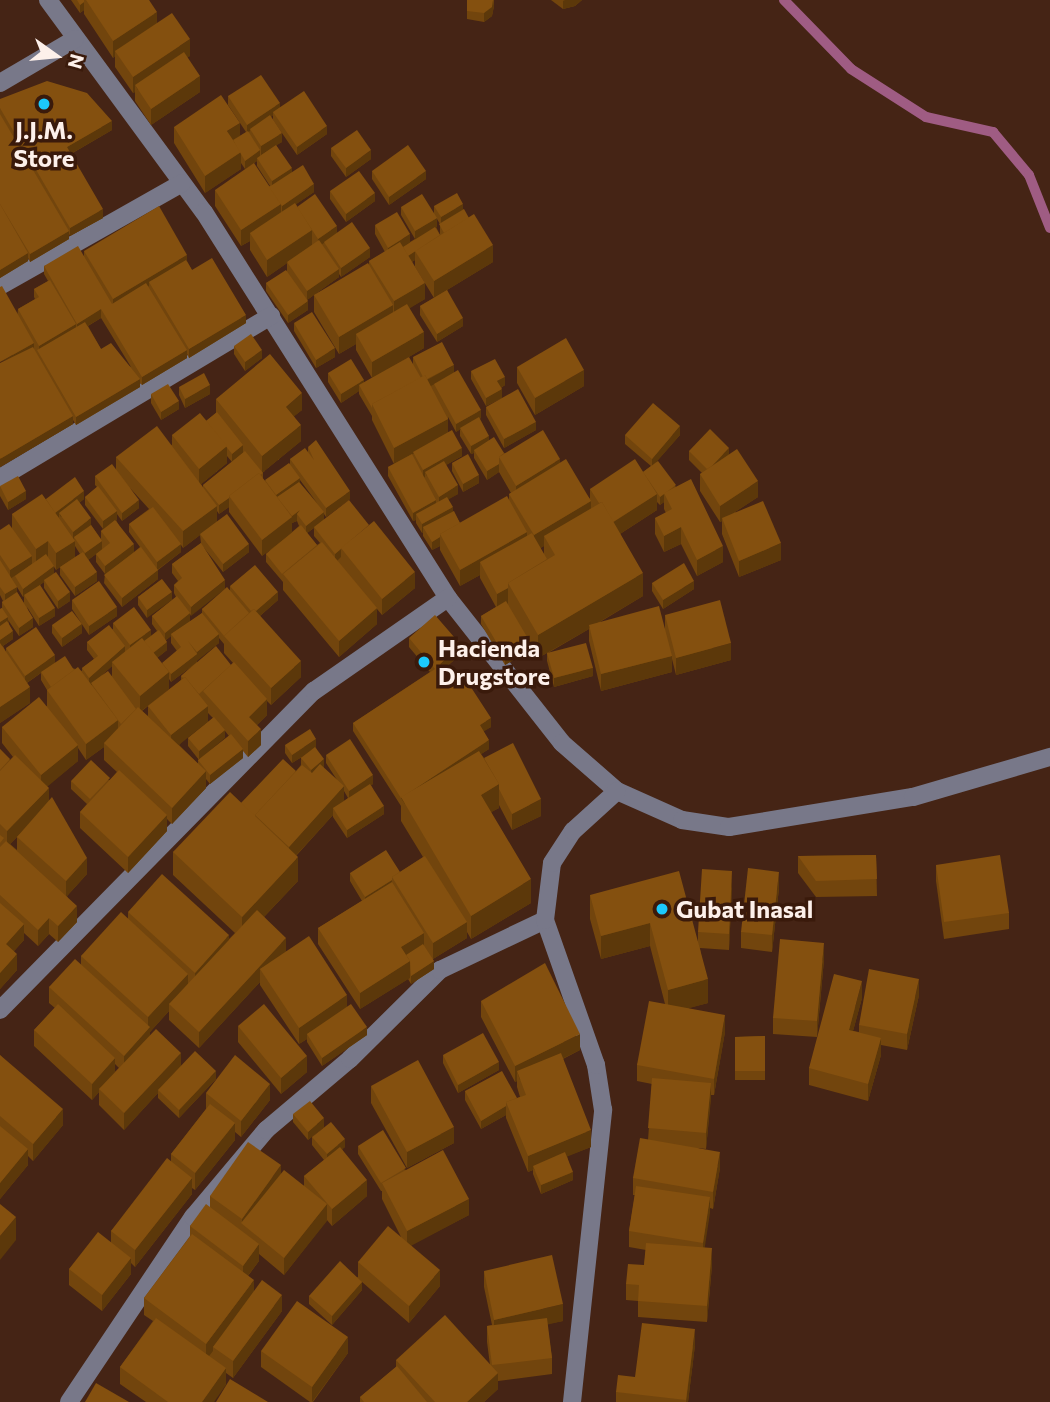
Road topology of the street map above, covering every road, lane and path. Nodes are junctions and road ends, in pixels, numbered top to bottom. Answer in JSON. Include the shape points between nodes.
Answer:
{"nodes":[{"id":1,"x":48,"y":0,"type":"edge"},
{"id":2,"x":75,"y":39,"type":"junction"},
{"id":3,"x":0,"y":83,"type":"edge"},
{"id":4,"x":182,"y":183,"type":"junction"},
{"id":5,"x":0,"y":286,"type":"edge"},
{"id":6,"x":271,"y":316,"type":"junction"},
{"id":7,"x":0,"y":478,"type":"edge"},
{"id":8,"x":449,"y":598,"type":"junction"},
{"id":9,"x":1050,"y":757,"type":"edge"},
{"id":10,"x":617,"y":790,"type":"junction"},
{"id":11,"x":545,"y":920,"type":"junction"},
{"id":12,"x":0,"y":1010,"type":"edge"},
{"id":13,"x":69,"y":1402,"type":"edge"},
{"id":14,"x":572,"y":1402,"type":"edge"}],
"edges":[{"from":1,"to":2,"type":"street"},
{"from":2,"to":3,"type":"street"},
{"from":2,"to":4,"type":"street"},
{"from":4,"to":5,"type":"street"},
{"from":4,"to":6,"type":"street"},
{"from":6,"to":7,"type":"street"},
{"from":6,"to":8,"type":"street"},
{"from":8,"to":10,"type":"street","via":[[562,743]]},
{"from":8,"to":12,"type":"street","via":[[314,691]]},
{"from":9,"to":10,"type":"street","via":[[912,797],[729,827],[682,820]]},
{"from":10,"to":11,"type":"street","via":[[573,831],[552,863]]},
{"from":11,"to":13,"type":"street","via":[[440,970],[265,1130],[193,1217]]},
{"from":11,"to":14,"type":"street","via":[[596,1065],[603,1110]]}]}
